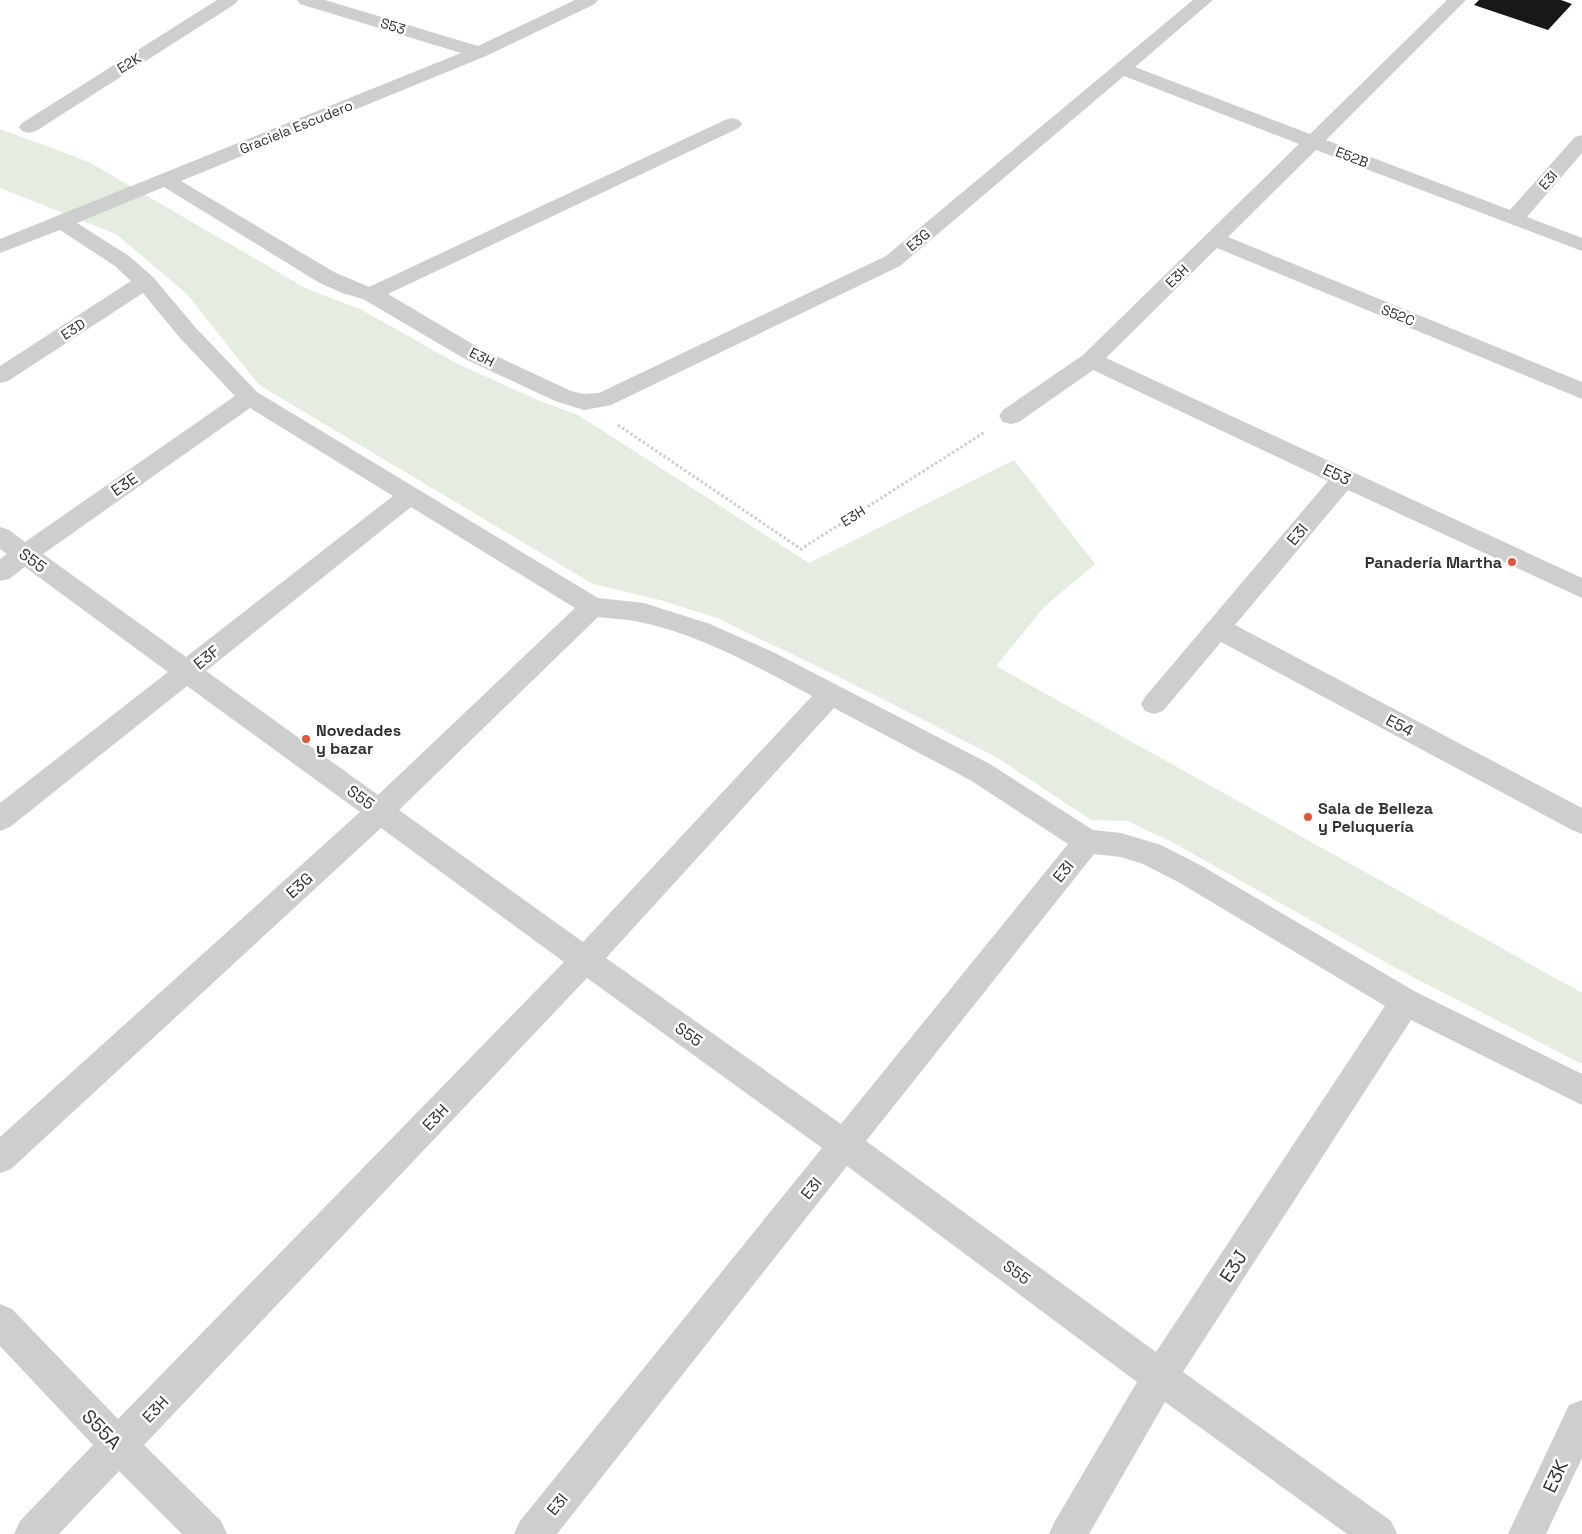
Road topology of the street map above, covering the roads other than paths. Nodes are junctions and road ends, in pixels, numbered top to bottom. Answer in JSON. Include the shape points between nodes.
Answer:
{"nodes":[{"id":1,"x":229,"y":0,"type":"edge"},
{"id":2,"x":306,"y":0,"type":"edge"},
{"id":3,"x":589,"y":0,"type":"edge"},
{"id":4,"x":1204,"y":0,"type":"edge"},
{"id":5,"x":1457,"y":0,"type":"edge"},
{"id":6,"x":479,"y":52,"type":"junction"},
{"id":7,"x":1122,"y":69,"type":"junction"},
{"id":8,"x":732,"y":124,"type":"dead end"},
{"id":9,"x":30,"y":127,"type":"dead end"},
{"id":10,"x":1582,"y":141,"type":"edge"},
{"id":11,"x":1313,"y":142,"type":"junction"},
{"id":12,"x":166,"y":180,"type":"junction"},
{"id":13,"x":1514,"y":219,"type":"junction"},
{"id":14,"x":62,"y":222,"type":"junction"},
{"id":15,"x":1214,"y":239,"type":"junction"},
{"id":16,"x":1582,"y":245,"type":"edge"},
{"id":17,"x":0,"y":247,"type":"edge"},
{"id":18,"x":146,"y":282,"type":"junction"},
{"id":19,"x":371,"y":294,"type":"junction"},
{"id":20,"x":1092,"y":360,"type":"junction"},
{"id":21,"x":0,"y":376,"type":"edge"},
{"id":22,"x":1582,"y":391,"type":"edge"},
{"id":23,"x":249,"y":397,"type":"junction"},
{"id":24,"x":584,"y":402,"type":"joint"},
{"id":25,"x":1011,"y":416,"type":"road end"},
{"id":26,"x":1344,"y":478,"type":"junction"},
{"id":27,"x":410,"y":495,"type":"junction"},
{"id":28,"x":0,"y":536,"type":"edge"},
{"id":29,"x":25,"y":554,"type":"junction"},
{"id":30,"x":0,"y":572,"type":"edge"},
{"id":31,"x":1578,"y":579,"type":"edge"},
{"id":32,"x":593,"y":607,"type":"junction"},
{"id":33,"x":1218,"y":628,"type":"junction"},
{"id":34,"x":188,"y":672,"type":"junction"},
{"id":35,"x":830,"y":694,"type":"junction"},
{"id":36,"x":1154,"y":704,"type":"dead end"},
{"id":37,"x":380,"y":811,"type":"junction"},
{"id":38,"x":0,"y":819,"type":"edge"},
{"id":39,"x":1582,"y":822,"type":"edge"},
{"id":40,"x":1088,"y":841,"type":"junction"},
{"id":41,"x":585,"y":960,"type":"junction"},
{"id":42,"x":1405,"y":1002,"type":"junction"},
{"id":43,"x":1582,"y":1090,"type":"edge"},
{"id":44,"x":845,"y":1145,"type":"junction"},
{"id":45,"x":0,"y":1158,"type":"edge"},
{"id":46,"x":0,"y":1321,"type":"edge"},
{"id":47,"x":1160,"y":1377,"type":"junction"},
{"id":48,"x":1582,"y":1418,"type":"edge"},
{"id":49,"x":119,"y":1446,"type":"junction"},
{"id":50,"x":33,"y":1534,"type":"edge"},
{"id":51,"x":208,"y":1534,"type":"edge"},
{"id":52,"x":533,"y":1534,"type":"edge"},
{"id":53,"x":1068,"y":1534,"type":"edge"},
{"id":54,"x":1378,"y":1534,"type":"edge"},
{"id":55,"x":1527,"y":1534,"type":"edge"}],
"edges":[{"from":1,"to":9,"type":"street","name":"E2K"},
{"from":2,"to":6,"type":"street","name":"S53"},
{"from":3,"to":6,"type":"street","name":"Graciela Escudero"},
{"from":4,"to":7,"type":"street","name":"E3G"},
{"from":5,"to":11,"type":"street","name":"E3H"},
{"from":6,"to":12,"type":"street","name":"Graciela Escudero"},
{"from":7,"to":11,"type":"street","name":"E52B"},
{"from":7,"to":24,"type":"street","name":"E3G","via":[[893,262],[603,400]]},
{"from":8,"to":19,"type":"street"},
{"from":10,"to":13,"type":"street","name":"E3I"},
{"from":11,"to":13,"type":"street","name":"E52B"},
{"from":11,"to":15,"type":"street","name":"E3H"},
{"from":12,"to":14,"type":"street","name":"Graciela Escudero"},
{"from":12,"to":19,"type":"street","name":"E3H","via":[[326,277]]},
{"from":13,"to":16,"type":"street","name":"E52B"},
{"from":14,"to":17,"type":"street","name":"Graciela Escudero"},
{"from":14,"to":18,"type":"street","via":[[122,261]]},
{"from":15,"to":20,"type":"street","name":"E3H"},
{"from":15,"to":22,"type":"street","name":"S52C"},
{"from":18,"to":21,"type":"street","name":"E3D"},
{"from":18,"to":23,"type":"street","via":[[188,333]]},
{"from":19,"to":24,"type":"street","name":"E3H","via":[[474,354],[563,396]]},
{"from":20,"to":25,"type":"street","name":"E3H"},
{"from":20,"to":26,"type":"street","name":"E53"},
{"from":23,"to":27,"type":"street"},
{"from":23,"to":29,"type":"street","name":"E3E"},
{"from":26,"to":31,"type":"street","name":"E53"},
{"from":26,"to":33,"type":"street","name":"E3I"},
{"from":27,"to":32,"type":"street"},
{"from":27,"to":34,"type":"street","name":"E3F"},
{"from":28,"to":29,"type":"street","name":"S55"},
{"from":29,"to":30,"type":"street","name":"E3E"},
{"from":29,"to":34,"type":"street","name":"S55"},
{"from":32,"to":35,"type":"street","via":[[644,613],[701,631]]},
{"from":32,"to":37,"type":"street","name":"E3G"},
{"from":33,"to":36,"type":"street","name":"E3I"},
{"from":33,"to":39,"type":"street","name":"E54"},
{"from":34,"to":37,"type":"street","name":"S55"},
{"from":34,"to":38,"type":"street","name":"E3F"},
{"from":35,"to":40,"type":"street","via":[[980,772]]},
{"from":35,"to":41,"type":"street","name":"E3H"},
{"from":37,"to":41,"type":"street","name":"S55"},
{"from":37,"to":45,"type":"street","name":"E3G"},
{"from":40,"to":42,"type":"street","via":[[1121,845],[1151,854]]},
{"from":40,"to":44,"type":"street","name":"E3I"},
{"from":41,"to":44,"type":"street","name":"S55"},
{"from":41,"to":49,"type":"street","name":"E3H"},
{"from":42,"to":43,"type":"street"},
{"from":42,"to":47,"type":"street","name":"E3J"},
{"from":44,"to":47,"type":"street","name":"S55"},
{"from":44,"to":52,"type":"street","name":"E3I"},
{"from":46,"to":49,"type":"street","name":"S55A"},
{"from":47,"to":53,"type":"street","name":"E3J"},
{"from":47,"to":54,"type":"street","name":"S55"},
{"from":48,"to":55,"type":"street","name":"E3K"},
{"from":49,"to":50,"type":"street","name":"E3H"},
{"from":49,"to":51,"type":"street","name":"S55A"}]}
